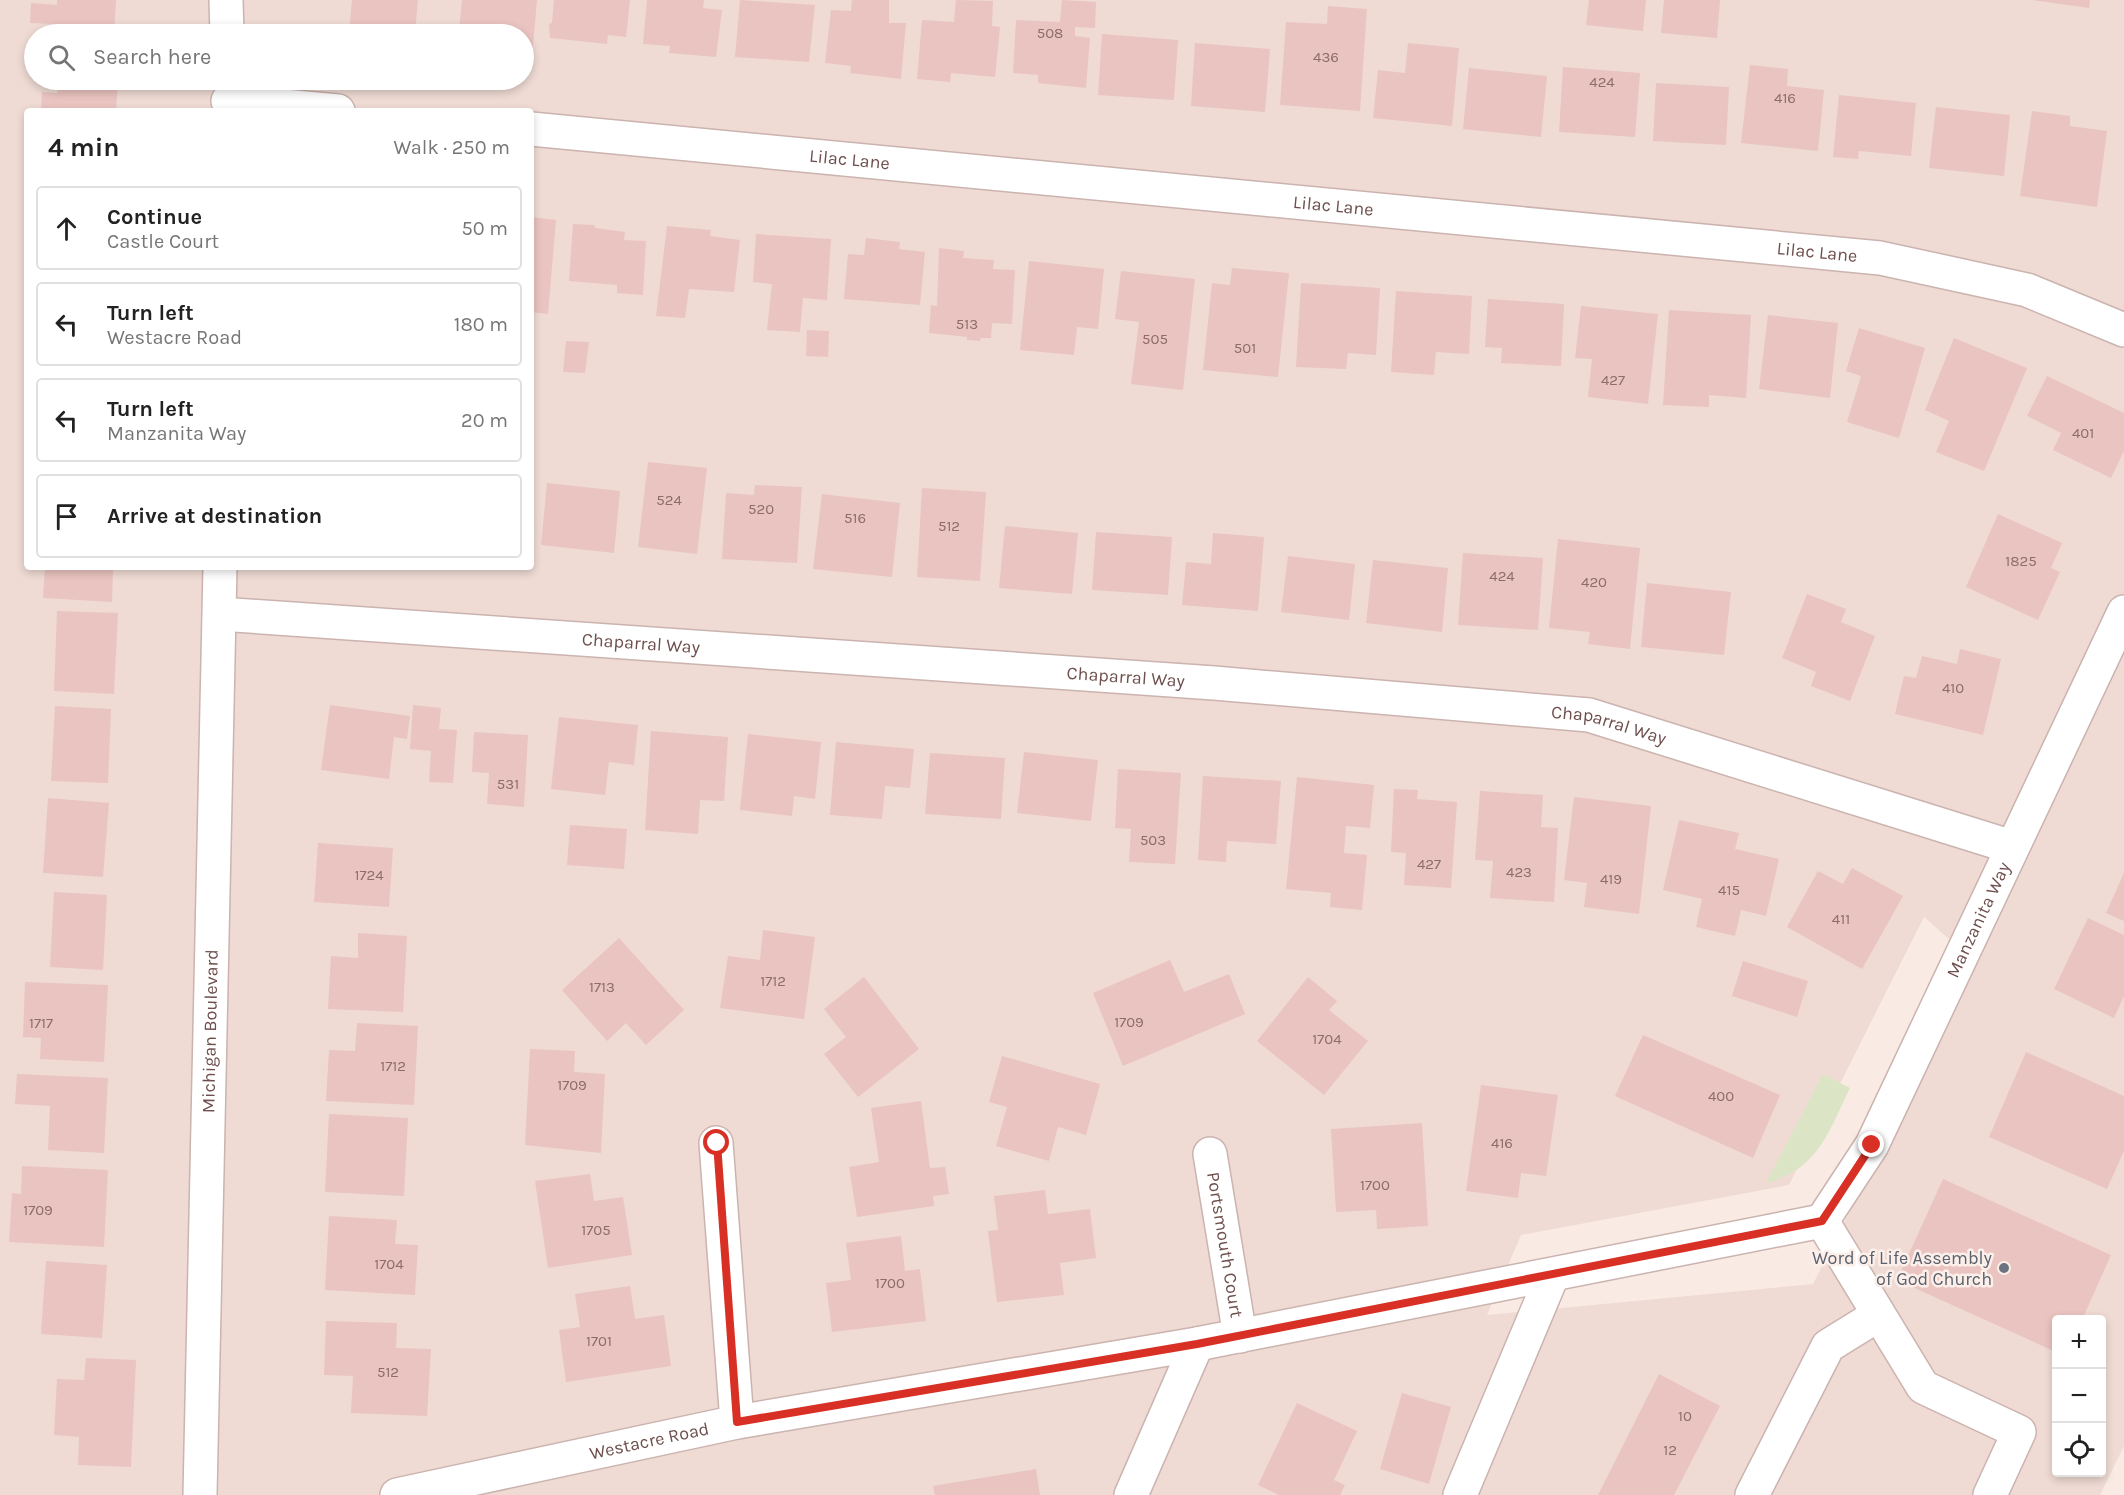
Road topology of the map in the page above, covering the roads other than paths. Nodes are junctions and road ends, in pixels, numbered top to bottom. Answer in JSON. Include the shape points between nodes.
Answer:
{"nodes":[{"id":1,"x":226,"y":0,"type":"edge"},
{"id":2,"x":227,"y":24,"type":"edge"},
{"id":3,"x":228,"y":97,"type":"edge"},
{"id":4,"x":314,"y":108,"type":"edge"},
{"id":5,"x":534,"y":129,"type":"edge"},
{"id":6,"x":2124,"y":330,"type":"edge"},
{"id":7,"x":220,"y":570,"type":"edge"},
{"id":8,"x":2124,"y":612,"type":"edge"},
{"id":9,"x":220,"y":614,"type":"junction"},
{"id":10,"x":2012,"y":847,"type":"junction"},
{"id":11,"x":717,"y":1143,"type":"dead end"},
{"id":12,"x":1210,"y":1154,"type":"dead end"},
{"id":13,"x":1822,"y":1221,"type":"junction"},
{"id":14,"x":1552,"y":1276,"type":"junction"},
{"id":15,"x":1878,"y":1316,"type":"junction"},
{"id":16,"x":1239,"y":1336,"type":"junction"},
{"id":17,"x":1197,"y":1344,"type":"junction"},
{"id":18,"x":737,"y":1422,"type":"junction"},
{"id":19,"x":200,"y":1495,"type":"edge"},
{"id":20,"x":397,"y":1495,"type":"edge"},
{"id":21,"x":1131,"y":1495,"type":"edge"},
{"id":22,"x":1460,"y":1495,"type":"edge"},
{"id":23,"x":1752,"y":1495,"type":"edge"},
{"id":24,"x":1990,"y":1495,"type":"edge"}],
"edges":[{"from":1,"to":2,"type":"street"},
{"from":3,"to":4,"type":"street"},
{"from":5,"to":6,"type":"street","name":"Lilac Lane","via":[[1880,258],[2027,290]]},
{"from":7,"to":9,"type":"street","name":"Michigan Boulevard"},
{"from":8,"to":10,"type":"street","name":"Manzanita Way"},
{"from":9,"to":10,"type":"street","name":"Chaparral Way","via":[[1214,682],[1589,716]]},
{"from":9,"to":19,"type":"street","name":"Michigan Boulevard"},
{"from":10,"to":13,"type":"street","name":"Manzanita Way","via":[[1872,1145]]},
{"from":11,"to":18,"type":"street"},
{"from":12,"to":16,"type":"street","name":"Portsmouth Court"},
{"from":13,"to":14,"type":"street","name":"Westacre Road"},
{"from":13,"to":15,"type":"street"},
{"from":14,"to":16,"type":"street","name":"Westacre Road"},
{"from":14,"to":22,"type":"street"},
{"from":15,"to":23,"type":"street","via":[[1828,1347]]},
{"from":15,"to":24,"type":"street","via":[[1923,1387],[2019,1432]]},
{"from":16,"to":17,"type":"street","name":"Westacre Road"},
{"from":17,"to":18,"type":"street","name":"Westacre Road"},
{"from":17,"to":21,"type":"street"},
{"from":18,"to":20,"type":"street","name":"Westacre Road"}]}
